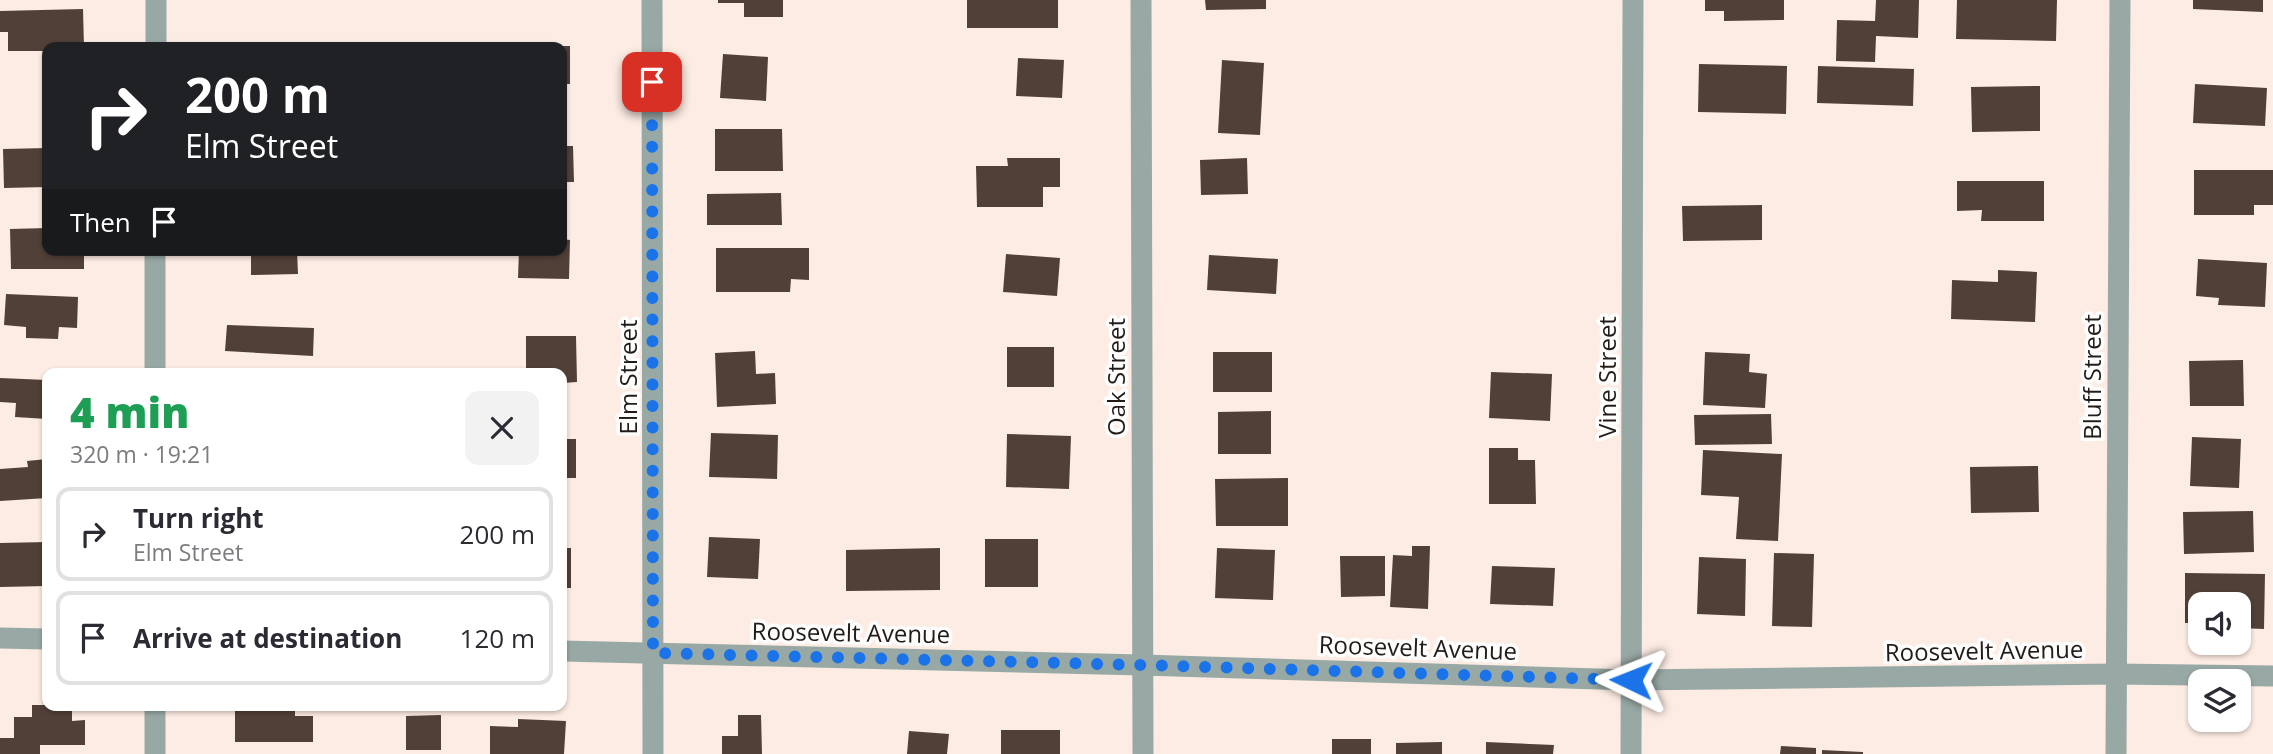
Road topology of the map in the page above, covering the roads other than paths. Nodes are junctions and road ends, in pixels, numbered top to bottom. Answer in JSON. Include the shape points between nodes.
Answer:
{"nodes":[{"id":1,"x":156,"y":0,"type":"edge"},
{"id":2,"x":652,"y":0,"type":"edge"},
{"id":3,"x":1141,"y":0,"type":"edge"},
{"id":4,"x":1633,"y":0,"type":"edge"},
{"id":5,"x":2120,"y":0,"type":"edge"},
{"id":6,"x":156,"y":42,"type":"edge"},
{"id":7,"x":155,"y":256,"type":"edge"},
{"id":8,"x":155,"y":368,"type":"edge"},
{"id":9,"x":0,"y":638,"type":"edge"},
{"id":10,"x":42,"y":639,"type":"edge"},
{"id":11,"x":567,"y":651,"type":"edge"},
{"id":12,"x":653,"y":653,"type":"junction"},
{"id":13,"x":1142,"y":665,"type":"junction"},
{"id":14,"x":2115,"y":674,"type":"junction"},
{"id":15,"x":2273,"y":677,"type":"edge"},
{"id":16,"x":1631,"y":680,"type":"junction"},
{"id":17,"x":155,"y":711,"type":"edge"},
{"id":18,"x":155,"y":754,"type":"edge"},
{"id":19,"x":653,"y":754,"type":"edge"},
{"id":20,"x":1143,"y":754,"type":"edge"},
{"id":21,"x":1631,"y":754,"type":"edge"},
{"id":22,"x":2116,"y":754,"type":"edge"}],
"edges":[{"from":1,"to":6,"type":"street"},
{"from":2,"to":12,"type":"street","name":"Elm Street"},
{"from":3,"to":13,"type":"street","name":"Oak Street"},
{"from":4,"to":16,"type":"street","name":"Vine Street"},
{"from":5,"to":14,"type":"street","name":"Bluff Street"},
{"from":7,"to":8,"type":"street"},
{"from":9,"to":10,"type":"street"},
{"from":11,"to":12,"type":"street","name":"Roosevelt Avenue"},
{"from":12,"to":13,"type":"street","name":"Roosevelt Avenue"},
{"from":12,"to":19,"type":"street","name":"Elm Street"},
{"from":13,"to":16,"type":"street","name":"Roosevelt Avenue"},
{"from":13,"to":20,"type":"street","name":"Oak Street"},
{"from":14,"to":15,"type":"street","name":"Roosevelt Avenue"},
{"from":14,"to":16,"type":"street","name":"Roosevelt Avenue"},
{"from":14,"to":22,"type":"street","name":"Bluff Street"},
{"from":16,"to":21,"type":"street","name":"Vine Street"},
{"from":17,"to":18,"type":"street"}]}
